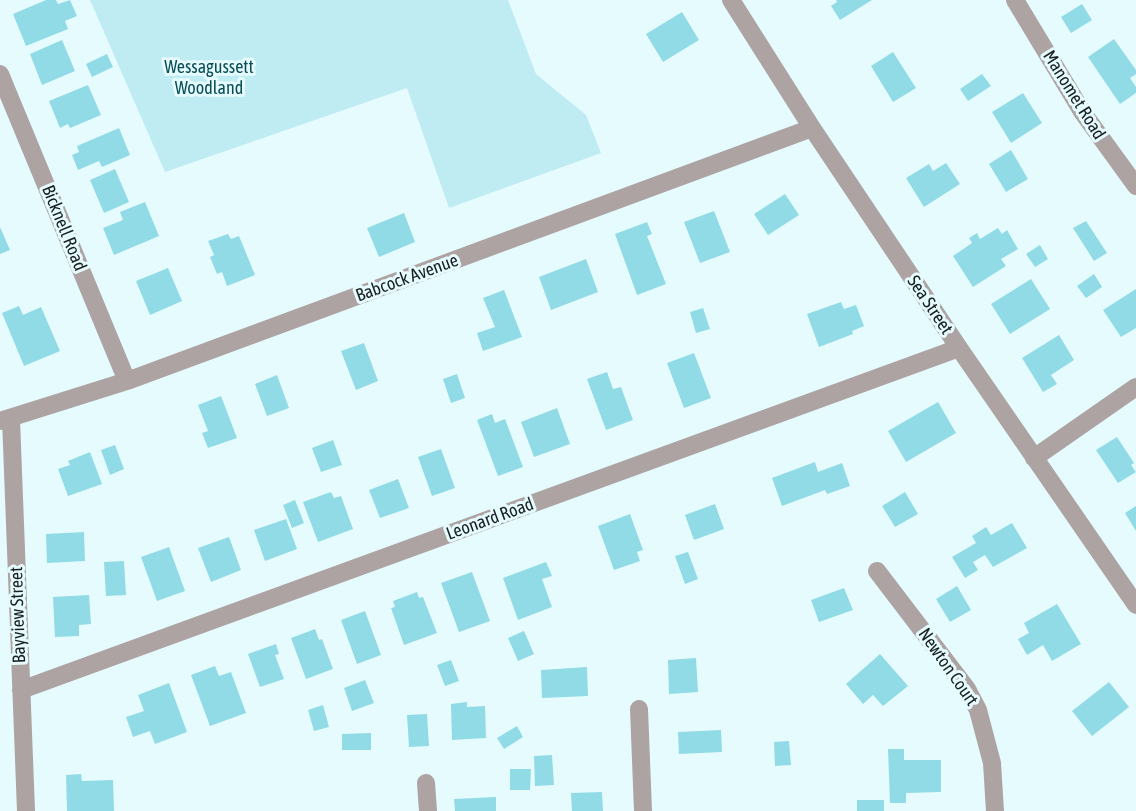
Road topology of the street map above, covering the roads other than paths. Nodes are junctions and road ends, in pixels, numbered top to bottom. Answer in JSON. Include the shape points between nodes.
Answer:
{"nodes":[{"id":1,"x":731,"y":0,"type":"edge"},
{"id":2,"x":1015,"y":0,"type":"edge"},
{"id":3,"x":0,"y":74,"type":"edge"},
{"id":4,"x":812,"y":128,"type":"junction"},
{"id":5,"x":1136,"y":186,"type":"edge"},
{"id":6,"x":959,"y":348,"type":"junction"},
{"id":7,"x":127,"y":381,"type":"junction"},
{"id":8,"x":1136,"y":387,"type":"edge"},
{"id":9,"x":5,"y":420,"type":"edge"},
{"id":10,"x":1034,"y":458,"type":"junction"},
{"id":11,"x":877,"y":571,"type":"dead end"},
{"id":12,"x":1136,"y":605,"type":"edge"},
{"id":13,"x":21,"y":690,"type":"junction"},
{"id":14,"x":639,"y":709,"type":"dead end"},
{"id":15,"x":426,"y":783,"type":"dead end"},
{"id":16,"x":26,"y":811,"type":"edge"},
{"id":17,"x":428,"y":811,"type":"edge"},
{"id":18,"x":644,"y":811,"type":"edge"},
{"id":19,"x":995,"y":811,"type":"edge"}],
"edges":[{"from":1,"to":4,"type":"street","name":"Sea Street"},
{"from":2,"to":5,"type":"street","name":"Manomet Road","via":[[1083,113]]},
{"from":3,"to":7,"type":"street","name":"Bicknell Road"},
{"from":4,"to":6,"type":"street","name":"Sea Street"},
{"from":4,"to":7,"type":"street","name":"Babcock Avenue"},
{"from":6,"to":10,"type":"street","name":"Sea Street"},
{"from":6,"to":13,"type":"street","name":"Leonard Road"},
{"from":7,"to":9,"type":"street","name":"Babcock Avenue"},
{"from":8,"to":10,"type":"street"},
{"from":9,"to":13,"type":"street","name":"Bayview Street"},
{"from":10,"to":12,"type":"street","name":"Sea Street"},
{"from":11,"to":19,"type":"street","name":"Newton Court","via":[[967,689],[978,710],[992,764]]},
{"from":13,"to":16,"type":"street","name":"Bayview Street"},
{"from":14,"to":18,"type":"street"},
{"from":15,"to":17,"type":"street"}]}
